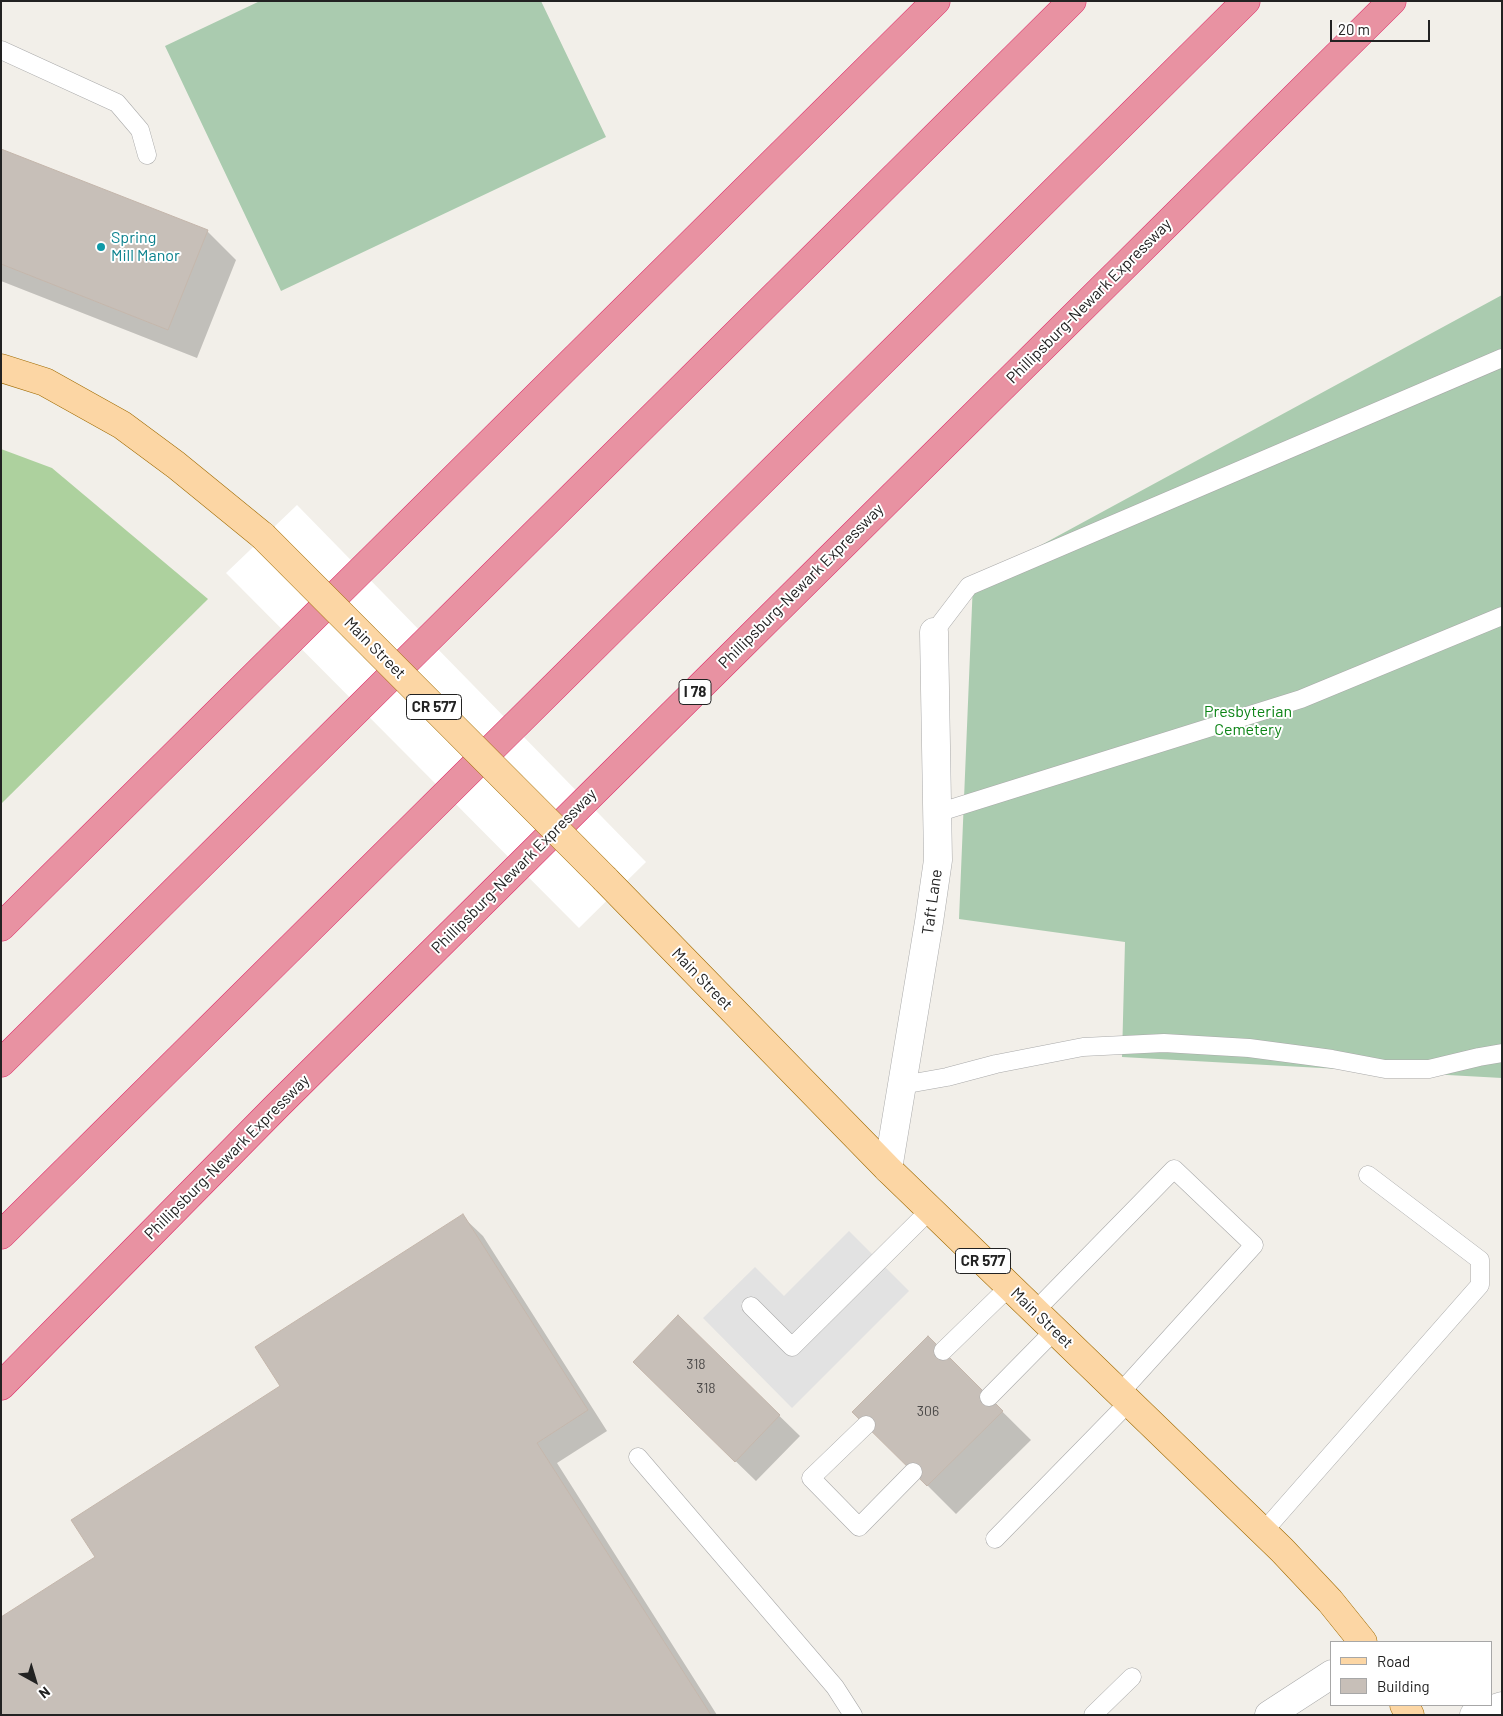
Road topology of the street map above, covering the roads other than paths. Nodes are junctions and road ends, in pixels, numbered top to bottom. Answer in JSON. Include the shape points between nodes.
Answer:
{"nodes":[{"id":1,"x":936,"y":1,"type":"edge"},
{"id":2,"x":1072,"y":1,"type":"edge"},
{"id":3,"x":1246,"y":1,"type":"edge"},
{"id":4,"x":1392,"y":1,"type":"edge"},
{"id":5,"x":1,"y":50,"type":"edge"},
{"id":6,"x":147,"y":155,"type":"dead end"},
{"id":7,"x":1502,"y":358,"type":"edge"},
{"id":8,"x":1,"y":368,"type":"edge"},
{"id":9,"x":1502,"y":616,"type":"edge"},
{"id":10,"x":934,"y":632,"type":"joint"},
{"id":11,"x":937,"y":813,"type":"junction"},
{"id":12,"x":1,"y":927,"type":"edge"},
{"id":13,"x":1502,"y":1053,"type":"edge"},
{"id":14,"x":1,"y":1063,"type":"edge"},
{"id":15,"x":902,"y":1085,"type":"junction"},
{"id":16,"x":888,"y":1169,"type":"junction"},
{"id":17,"x":1368,"y":1175,"type":"dead end"},
{"id":18,"x":930,"y":1210,"type":"junction"},
{"id":19,"x":1,"y":1235,"type":"edge"},
{"id":20,"x":1010,"y":1286,"type":"junction"},
{"id":21,"x":751,"y":1306,"type":"dead end"},
{"id":22,"x":1035,"y":1312,"type":"junction"},
{"id":23,"x":1055,"y":1330,"type":"junction"},
{"id":24,"x":943,"y":1351,"type":"dead end"},
{"id":25,"x":1,"y":1386,"type":"edge"},
{"id":26,"x":989,"y":1397,"type":"dead end"},
{"id":27,"x":1124,"y":1397,"type":"junction"},
{"id":28,"x":866,"y":1425,"type":"dead end"},
{"id":29,"x":638,"y":1457,"type":"dead end"},
{"id":30,"x":913,"y":1472,"type":"dead end"},
{"id":31,"x":1263,"y":1532,"type":"junction"},
{"id":32,"x":995,"y":1539,"type":"dead end"},
{"id":33,"x":1362,"y":1641,"type":"edge"},
{"id":34,"x":1330,"y":1675,"type":"edge"},
{"id":35,"x":1132,"y":1677,"type":"dead end"},
{"id":36,"x":1502,"y":1706,"type":"edge"},
{"id":37,"x":853,"y":1715,"type":"edge"},
{"id":38,"x":1093,"y":1715,"type":"edge"},
{"id":39,"x":1269,"y":1715,"type":"edge"},
{"id":40,"x":1474,"y":1715,"type":"edge"}],
"edges":[{"from":1,"to":12,"type":"highway"},
{"from":2,"to":14,"type":"highway"},
{"from":3,"to":19,"type":"highway"},
{"from":4,"to":25,"type":"highway","name":"Phillipsburg-Newark Expressway","number":"I 78","via":[[283,1100]]},
{"from":5,"to":6,"type":"lane","via":[[118,104],[140,130]]},
{"from":7,"to":10,"type":"lane","via":[[969,586]]},
{"from":8,"to":16,"type":"main road","name":"Main Street","number":"CR 577","bridge":true,"via":[[45,382],[122,425],[263,536]]},
{"from":9,"to":11,"type":"lane","via":[[1301,699]]},
{"from":10,"to":11,"type":"street","name":"Taft Lane"},
{"from":11,"to":15,"type":"street","name":"Taft Lane","via":[[938,860]]},
{"from":13,"to":15,"type":"lane","via":[[1429,1069],[1385,1069],[1249,1048],[1164,1043],[1092,1046]]},
{"from":15,"to":16,"type":"street","name":"Taft Lane"},
{"from":16,"to":18,"type":"main road","name":"Main Street","number":"CR 577"},
{"from":17,"to":31,"type":"lane","via":[[1480,1260],[1480,1285]]},
{"from":18,"to":20,"type":"main road","name":"Main Street","number":"CR 577"},
{"from":18,"to":21,"type":"lane","via":[[792,1347]]},
{"from":20,"to":22,"type":"main road","name":"Main Street","number":"CR 577"},
{"from":20,"to":24,"type":"lane"},
{"from":22,"to":23,"type":"main road","name":"Main Street","number":"CR 577"},
{"from":22,"to":27,"type":"lane","via":[[1174,1168],[1254,1245]]},
{"from":23,"to":26,"type":"lane"},
{"from":23,"to":27,"type":"main road","name":"Main Street","number":"CR 577"},
{"from":27,"to":31,"type":"main road","name":"Main Street","number":"CR 577"},
{"from":27,"to":32,"type":"lane"},
{"from":28,"to":30,"type":"lane","via":[[811,1478],[859,1527]]},
{"from":29,"to":37,"type":"lane","via":[[835,1687]]},
{"from":31,"to":33,"type":"main road","name":"Main Street","number":"CR 577","via":[[1330,1601]]},
{"from":34,"to":39,"type":"street"},
{"from":35,"to":38,"type":"lane"},
{"from":36,"to":40,"type":"street"}]}
